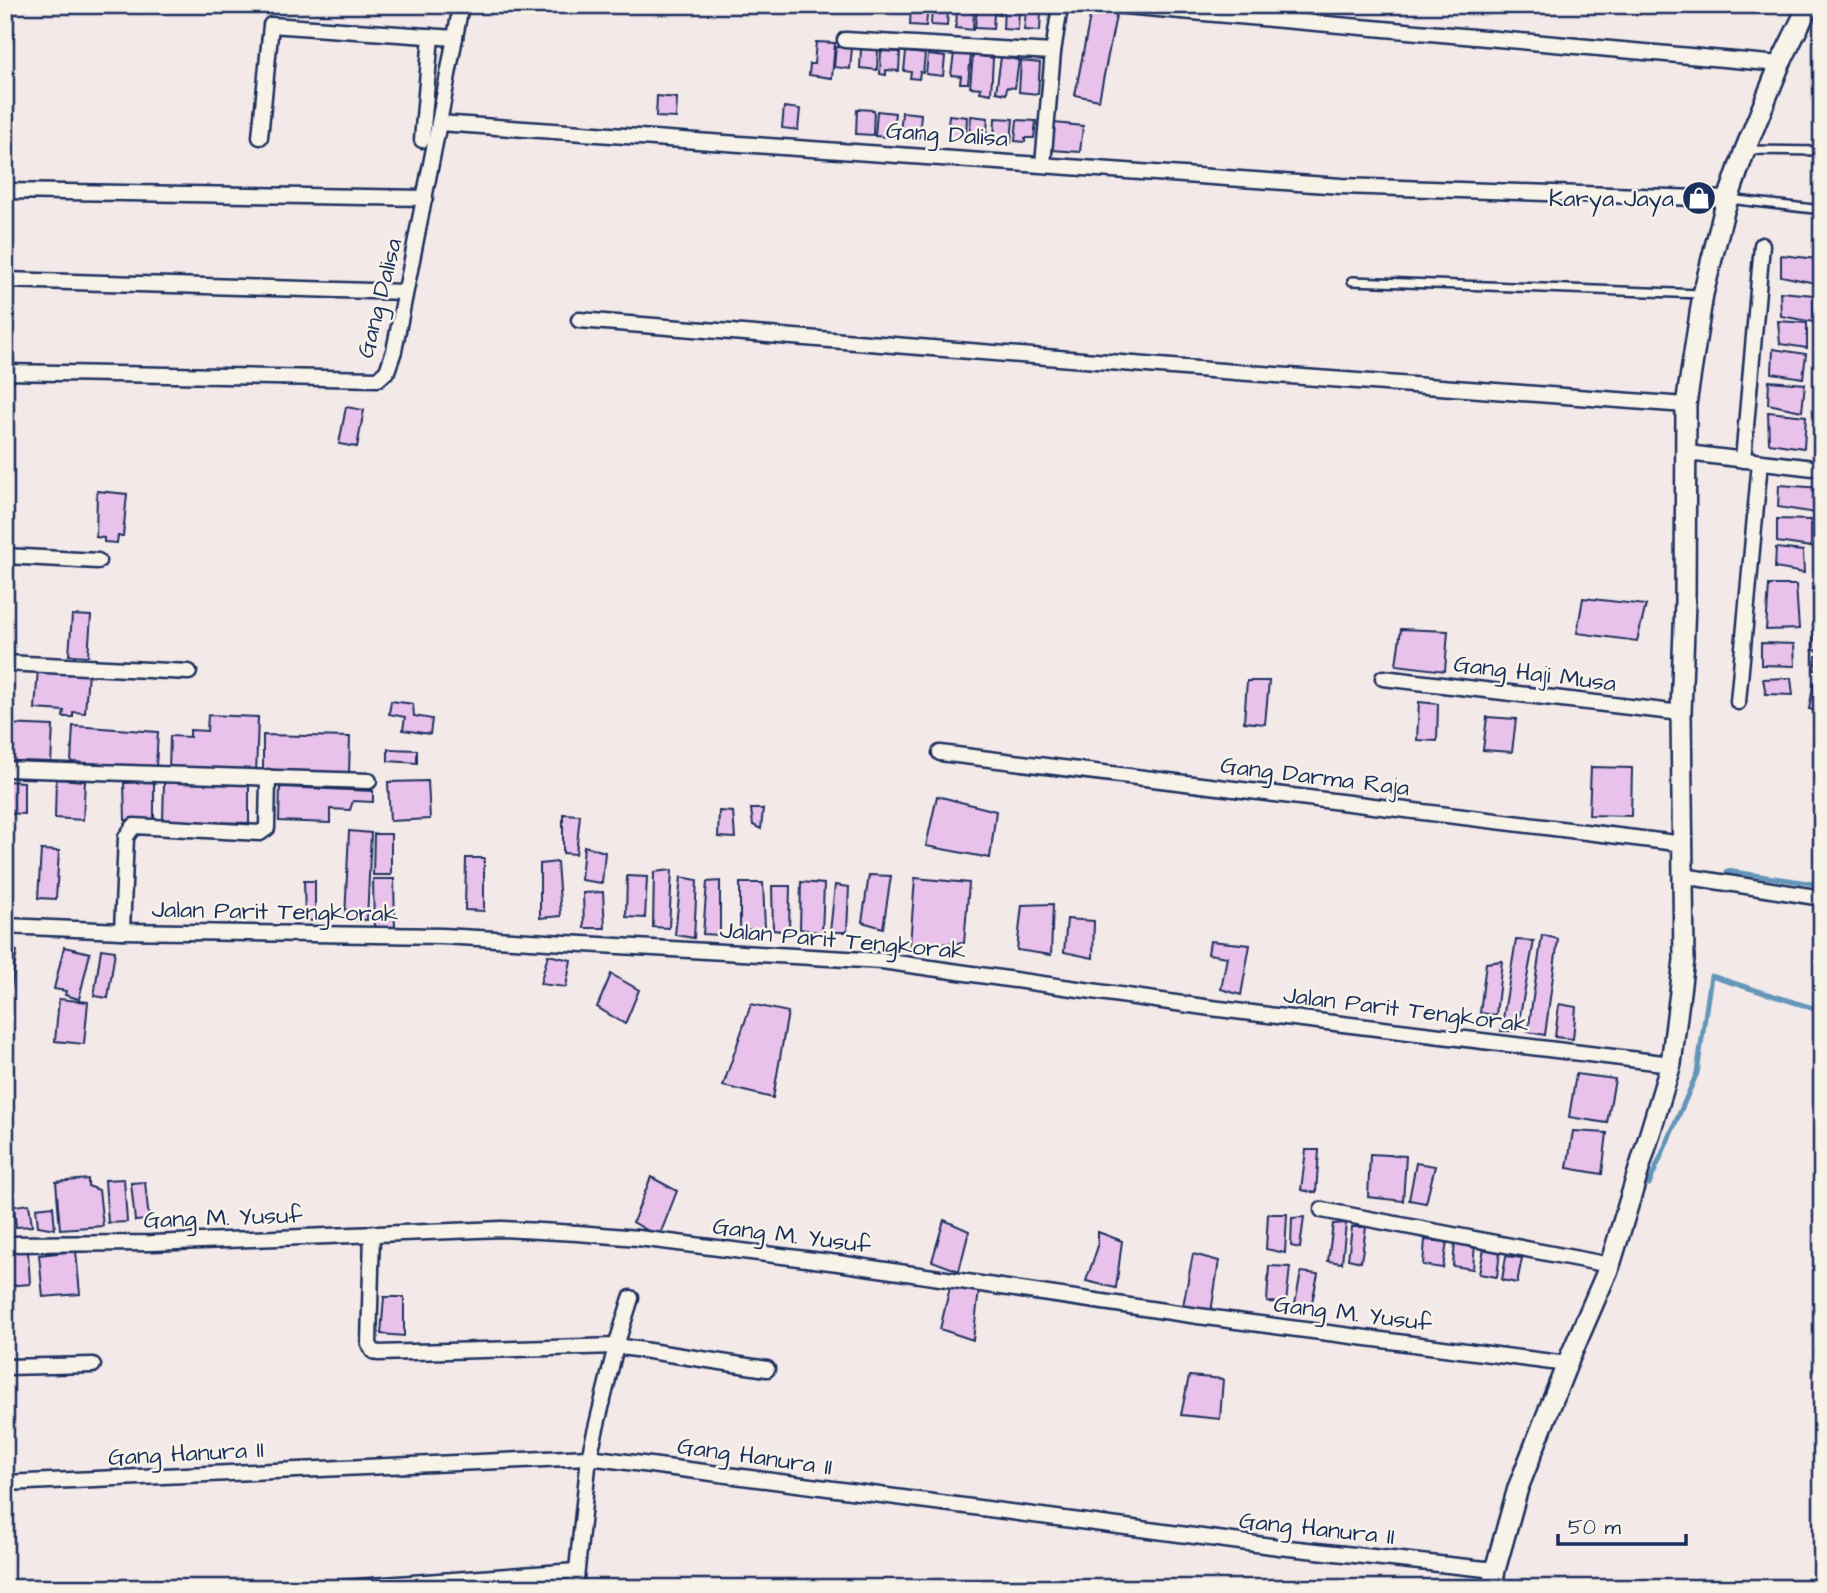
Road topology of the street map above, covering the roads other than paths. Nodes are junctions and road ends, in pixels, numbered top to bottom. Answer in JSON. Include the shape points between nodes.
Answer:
{"nodes":[{"id":1,"x":461,"y":5,"type":"edge"},
{"id":2,"x":1063,"y":5,"type":"edge"},
{"id":3,"x":1113,"y":5,"type":"edge"},
{"id":4,"x":1809,"y":5,"type":"edge"},
{"id":5,"x":432,"y":36,"type":"junction"},
{"id":6,"x":455,"y":38,"type":"junction"},
{"id":7,"x":845,"y":40,"type":"dead end"},
{"id":8,"x":1053,"y":52,"type":"junction"},
{"id":9,"x":1780,"y":64,"type":"junction"},
{"id":10,"x":439,"y":123,"type":"junction"},
{"id":11,"x":260,"y":138,"type":"dead end"},
{"id":12,"x":422,"y":140,"type":"dead end"},
{"id":13,"x":1745,"y":150,"type":"junction"},
{"id":14,"x":1822,"y":151,"type":"edge"},
{"id":15,"x":1043,"y":164,"type":"junction"},
{"id":16,"x":5,"y":191,"type":"edge"},
{"id":17,"x":425,"y":198,"type":"junction"},
{"id":18,"x":1728,"y":199,"type":"junction"},
{"id":19,"x":1822,"y":210,"type":"edge"},
{"id":20,"x":1762,"y":245,"type":"dead end"},
{"id":21,"x":5,"y":280,"type":"edge"},
{"id":22,"x":1352,"y":281,"type":"dead end"},
{"id":23,"x":405,"y":292,"type":"junction"},
{"id":24,"x":1703,"y":294,"type":"junction"},
{"id":25,"x":579,"y":320,"type":"dead end"},
{"id":26,"x":5,"y":372,"type":"edge"},
{"id":27,"x":1686,"y":405,"type":"junction"},
{"id":28,"x":1687,"y":453,"type":"junction"},
{"id":29,"x":1743,"y":460,"type":"junction"},
{"id":30,"x":1760,"y":462,"type":"junction"},
{"id":31,"x":1822,"y":469,"type":"edge"},
{"id":32,"x":5,"y":556,"type":"edge"},
{"id":33,"x":98,"y":561,"type":"dead end"},
{"id":34,"x":5,"y":663,"type":"edge"},
{"id":35,"x":189,"y":672,"type":"dead end"},
{"id":36,"x":1383,"y":678,"type":"dead end"},
{"id":37,"x":1738,"y":702,"type":"dead end"},
{"id":38,"x":1681,"y":713,"type":"junction"},
{"id":39,"x":940,"y":753,"type":"dead end"},
{"id":40,"x":5,"y":769,"type":"edge"},
{"id":41,"x":268,"y":777,"type":"junction"},
{"id":42,"x":369,"y":781,"type":"dead end"},
{"id":43,"x":1684,"y":844,"type":"junction"},
{"id":44,"x":1683,"y":876,"type":"junction"},
{"id":45,"x":1822,"y":898,"type":"edge"},
{"id":46,"x":5,"y":926,"type":"edge"},
{"id":47,"x":122,"y":931,"type":"junction"},
{"id":48,"x":1671,"y":1065,"type":"junction"},
{"id":49,"x":1322,"y":1210,"type":"dead end"},
{"id":50,"x":372,"y":1233,"type":"junction"},
{"id":51,"x":5,"y":1244,"type":"edge"},
{"id":52,"x":1610,"y":1265,"type":"junction"},
{"id":53,"x":631,"y":1298,"type":"dead end"},
{"id":54,"x":616,"y":1346,"type":"junction"},
{"id":55,"x":1567,"y":1364,"type":"junction"},
{"id":56,"x":93,"y":1365,"type":"dead end"},
{"id":57,"x":5,"y":1367,"type":"edge"},
{"id":58,"x":768,"y":1369,"type":"dead end"},
{"id":59,"x":590,"y":1457,"type":"junction"},
{"id":60,"x":5,"y":1483,"type":"edge"},
{"id":61,"x":576,"y":1571,"type":"junction"},
{"id":62,"x":1493,"y":1579,"type":"edge"},
{"id":63,"x":343,"y":1588,"type":"edge"},
{"id":64,"x":575,"y":1588,"type":"edge"}],
"edges":[{"from":1,"to":6,"type":"street"},
{"from":2,"to":8,"type":"street"},
{"from":3,"to":9,"type":"street"},
{"from":4,"to":9,"type":"main road"},
{"from":5,"to":6,"type":"street"},
{"from":5,"to":11,"type":"street","via":[[271,25]]},
{"from":5,"to":12,"type":"street"},
{"from":6,"to":10,"type":"street"},
{"from":7,"to":8,"type":"street"},
{"from":8,"to":15,"type":"street"},
{"from":9,"to":13,"type":"main road"},
{"from":10,"to":15,"type":"street","name":"Gang Dalisa"},
{"from":10,"to":17,"type":"street","name":"Gang Dalisa"},
{"from":13,"to":14,"type":"lane"},
{"from":13,"to":18,"type":"main road"},
{"from":15,"to":18,"type":"street","name":"Gang Dalisa","via":[[1341,186]]},
{"from":16,"to":17,"type":"street"},
{"from":17,"to":23,"type":"street","name":"Gang Dalisa"},
{"from":18,"to":19,"type":"lane"},
{"from":18,"to":24,"type":"main road"},
{"from":20,"to":29,"type":"street"},
{"from":21,"to":23,"type":"street"},
{"from":22,"to":24,"type":"lane"},
{"from":23,"to":26,"type":"street","name":"Gang Dalisa","via":[[394,351],[387,371],[378,379]]},
{"from":24,"to":27,"type":"main road"},
{"from":25,"to":27,"type":"street"},
{"from":27,"to":28,"type":"main road"},
{"from":28,"to":29,"type":"street"},
{"from":28,"to":38,"type":"main road"},
{"from":29,"to":30,"type":"street"},
{"from":30,"to":31,"type":"street"},
{"from":30,"to":37,"type":"street"},
{"from":32,"to":33,"type":"street"},
{"from":34,"to":35,"type":"street"},
{"from":36,"to":38,"type":"street","name":"Gang Haji Musa"},
{"from":38,"to":43,"type":"main road"},
{"from":39,"to":43,"type":"street","name":"Gang Darma Raja"},
{"from":40,"to":41,"type":"street"},
{"from":41,"to":42,"type":"street"},
{"from":41,"to":47,"type":"street","via":[[267,828],[260,834],[134,826],[129,830]]},
{"from":43,"to":44,"type":"main road"},
{"from":44,"to":45,"type":"street"},
{"from":44,"to":48,"type":"main road","via":[[1685,960]]},
{"from":46,"to":47,"type":"street","name":"Jalan Parit Tengkorak"},
{"from":47,"to":48,"type":"street","name":"Jalan Parit Tengkorak","via":[[442,936],[883,961],[1211,1008]]},
{"from":48,"to":52,"type":"main road"},
{"from":49,"to":52,"type":"street"},
{"from":50,"to":51,"type":"street","name":"Gang M. Yusuf"},
{"from":50,"to":54,"type":"street","via":[[369,1344],[373,1351]]},
{"from":50,"to":55,"type":"street","name":"Gang M. Yusuf","via":[[502,1229],[638,1238]]},
{"from":52,"to":55,"type":"main road"},
{"from":53,"to":54,"type":"street"},
{"from":54,"to":58,"type":"street"},
{"from":54,"to":59,"type":"street"},
{"from":55,"to":62,"type":"main road","via":[[1518,1488]]},
{"from":56,"to":57,"type":"street"},
{"from":59,"to":60,"type":"street","name":"Gang Hanura II"},
{"from":59,"to":61,"type":"street"},
{"from":59,"to":62,"type":"street","name":"Gang Hanura II"},
{"from":61,"to":63,"type":"street"},
{"from":61,"to":64,"type":"street"}]}
